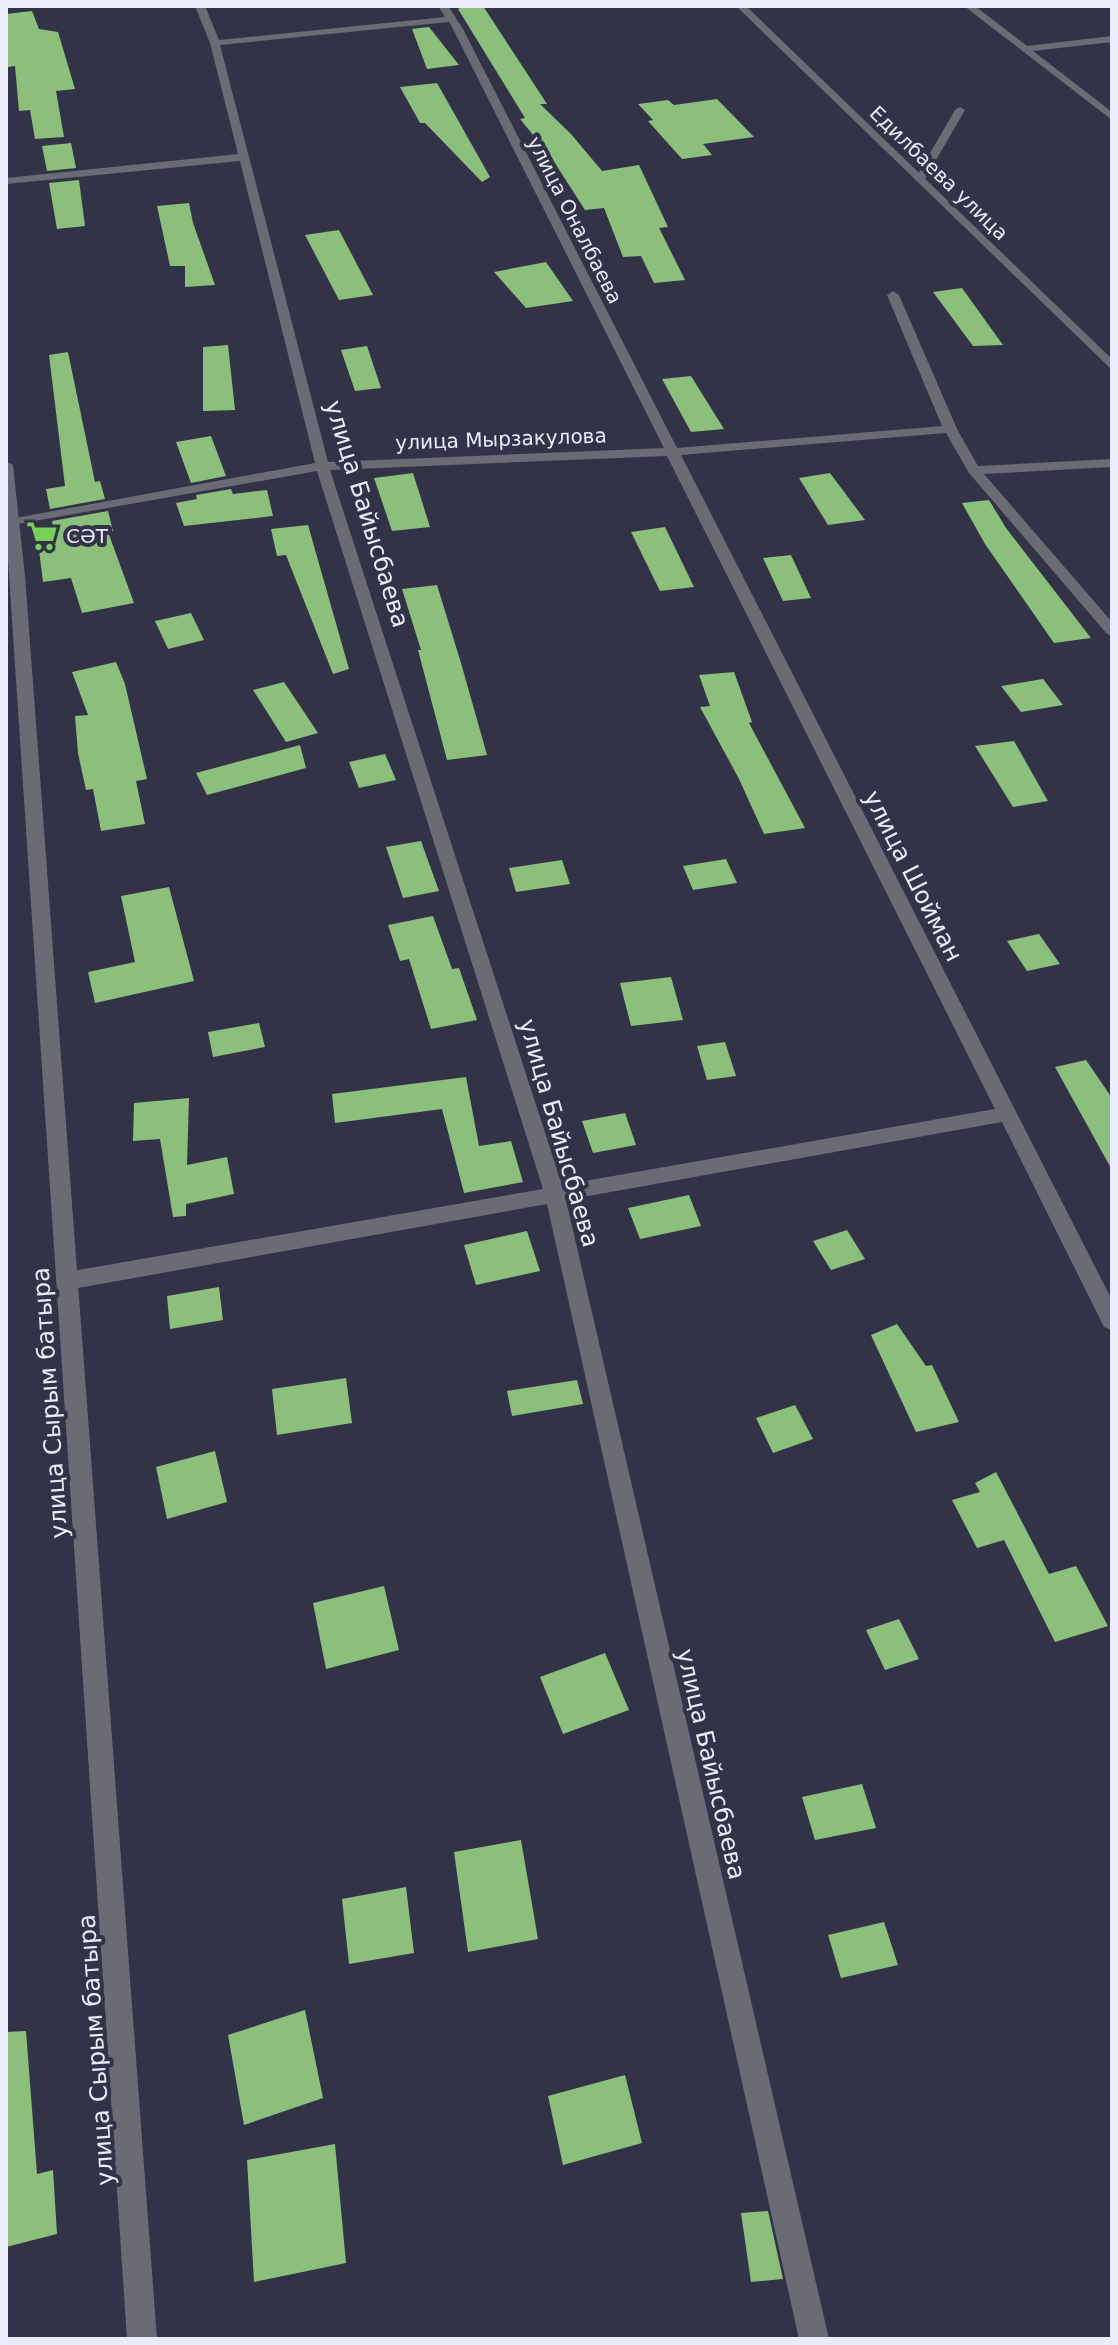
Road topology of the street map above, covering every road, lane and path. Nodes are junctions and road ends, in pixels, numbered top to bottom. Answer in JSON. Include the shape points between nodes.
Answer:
{"nodes":[{"id":1,"x":200,"y":6,"type":"edge"},
{"id":2,"x":443,"y":6,"type":"edge"},
{"id":3,"x":741,"y":6,"type":"edge"},
{"id":4,"x":969,"y":6,"type":"edge"},
{"id":5,"x":452,"y":19,"type":"junction"},
{"id":6,"x":1112,"y":39,"type":"edge"},
{"id":7,"x":215,"y":43,"type":"junction"},
{"id":8,"x":1025,"y":49,"type":"junction"},
{"id":9,"x":960,"y":110,"type":"dead end"},
{"id":10,"x":1112,"y":117,"type":"edge"},
{"id":11,"x":244,"y":157,"type":"junction"},
{"id":12,"x":920,"y":179,"type":"junction"},
{"id":13,"x":6,"y":181,"type":"edge"},
{"id":14,"x":893,"y":295,"type":"dead end"},
{"id":15,"x":1112,"y":366,"type":"edge"},
{"id":16,"x":950,"y":429,"type":"junction"},
{"id":17,"x":672,"y":452,"type":"junction"},
{"id":18,"x":1112,"y":463,"type":"edge"},
{"id":19,"x":6,"y":465,"type":"edge"},
{"id":20,"x":322,"y":466,"type":"junction"},
{"id":21,"x":974,"y":470,"type":"junction"},
{"id":22,"x":10,"y":523,"type":"junction"},
{"id":23,"x":12,"y":577,"type":"edge"},
{"id":24,"x":1112,"y":631,"type":"edge"},
{"id":25,"x":1007,"y":1114,"type":"junction"},
{"id":26,"x":554,"y":1192,"type":"junction"},
{"id":27,"x":67,"y":1281,"type":"junction"},
{"id":28,"x":1112,"y":1321,"type":"edge"},
{"id":29,"x":142,"y":2339,"type":"edge"},
{"id":30,"x":814,"y":2339,"type":"edge"}],
"edges":[{"from":1,"to":7,"type":"street","name":"улица Байысбаева"},
{"from":2,"to":5,"type":"street","name":"улица Оналбаева"},
{"from":3,"to":12,"type":"street","name":"Едилбаева улица"},
{"from":4,"to":8,"type":"street"},
{"from":5,"to":7,"type":"street"},
{"from":5,"to":17,"type":"street","name":"улица Оналбаева"},
{"from":6,"to":8,"type":"street"},
{"from":7,"to":11,"type":"street","name":"улица Байысбаева"},
{"from":8,"to":10,"type":"street"},
{"from":9,"to":12,"type":"street"},
{"from":11,"to":13,"type":"street"},
{"from":11,"to":20,"type":"street","name":"улица Байысбаева"},
{"from":12,"to":15,"type":"street","name":"Едилбаева улица"},
{"from":14,"to":16,"type":"street"},
{"from":16,"to":17,"type":"street","name":"улица Мырзакулова"},
{"from":16,"to":21,"type":"street"},
{"from":17,"to":20,"type":"street","name":"улица Мырзакулова"},
{"from":17,"to":25,"type":"street","name":"улица Шойман"},
{"from":18,"to":21,"type":"street"},
{"from":19,"to":22,"type":"street","name":"улица Сырым батыра"},
{"from":20,"to":22,"type":"street","name":"улица Мырзакулова"},
{"from":20,"to":26,"type":"street","name":"улица Байысбаева"},
{"from":21,"to":24,"type":"street"},
{"from":22,"to":23,"type":"street","name":"улица Сырым батыра"},
{"from":23,"to":27,"type":"street","name":"улица Сырым батыра"},
{"from":25,"to":26,"type":"street"},
{"from":25,"to":28,"type":"street","name":"улица Шойман"},
{"from":26,"to":27,"type":"street"},
{"from":26,"to":30,"type":"street","name":"улица Байысбаева"},
{"from":27,"to":29,"type":"street","name":"улица Сырым батыра"}]}
